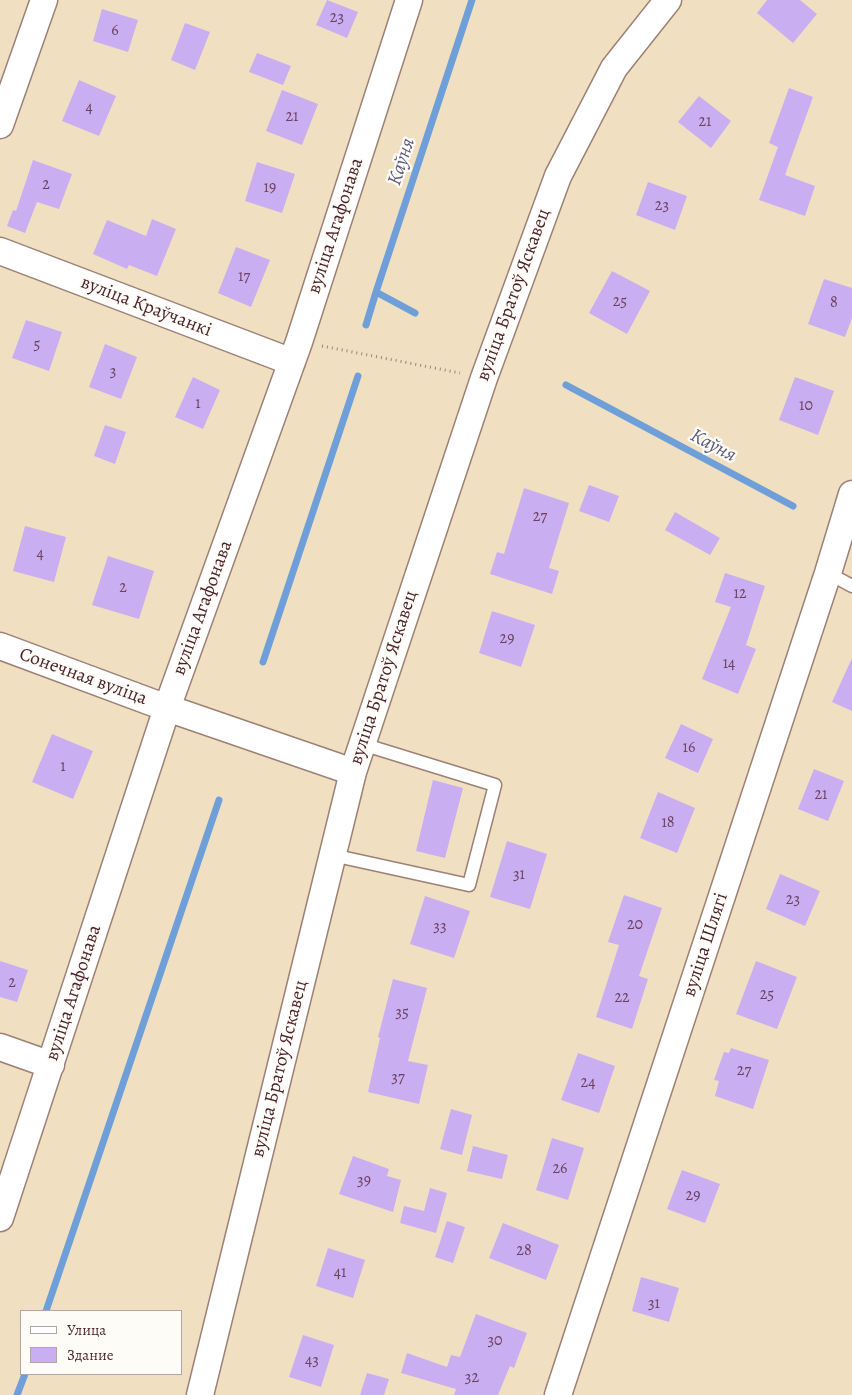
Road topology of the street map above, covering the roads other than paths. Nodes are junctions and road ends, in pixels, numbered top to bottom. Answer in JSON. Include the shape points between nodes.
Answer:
{"nodes":[{"id":1,"x":44,"y":0,"type":"edge"},
{"id":2,"x":409,"y":0,"type":"edge"},
{"id":3,"x":668,"y":0,"type":"edge"},
{"id":4,"x":0,"y":124,"type":"edge"},
{"id":5,"x":0,"y":251,"type":"edge"},
{"id":6,"x":295,"y":352,"type":"junction"},
{"id":7,"x":852,"y":494,"type":"edge"},
{"id":8,"x":828,"y":573,"type":"junction"},
{"id":9,"x":852,"y":586,"type":"edge"},
{"id":10,"x":0,"y":646,"type":"edge"},
{"id":11,"x":167,"y":708,"type":"junction"},
{"id":12,"x":362,"y":744,"type":"junction"},
{"id":13,"x":353,"y":772,"type":"junction"},
{"id":14,"x":332,"y":855,"type":"junction"},
{"id":15,"x":0,"y":1047,"type":"edge"},
{"id":16,"x":51,"y":1065,"type":"junction"},
{"id":17,"x":0,"y":1218,"type":"edge"},
{"id":18,"x":200,"y":1395,"type":"edge"},
{"id":19,"x":558,"y":1395,"type":"edge"}],
"edges":[{"from":1,"to":4,"type":"street"},
{"from":2,"to":6,"type":"street","name":"вуліца Агафонава"},
{"from":3,"to":12,"type":"street","name":"вуліца Братоў Яскавец","via":[[614,68],[558,176],[484,378]]},
{"from":5,"to":6,"type":"street","name":"вуліца Краўчанкі"},
{"from":6,"to":11,"type":"street","name":"вуліца Агафонава"},
{"from":7,"to":8,"type":"street","name":"вуліца Шлягі"},
{"from":8,"to":9,"type":"lane"},
{"from":8,"to":19,"type":"street","name":"вуліца Шлягі"},
{"from":10,"to":11,"type":"street","name":"Сонечная вуліца"},
{"from":11,"to":13,"type":"street","name":"Сонечная вуліца"},
{"from":11,"to":16,"type":"street","name":"вуліца Агафонава"},
{"from":12,"to":13,"type":"street","name":"вуліца Братоў Яскавец"},
{"from":12,"to":14,"type":"lane","via":[[495,785],[469,885]]},
{"from":13,"to":14,"type":"street","name":"вуліца Братоў Яскавец"},
{"from":14,"to":18,"type":"street","name":"вуліца Братоў Яскавец"},
{"from":15,"to":16,"type":"street"},
{"from":16,"to":17,"type":"street","name":"вуліца Агафонава"}]}
